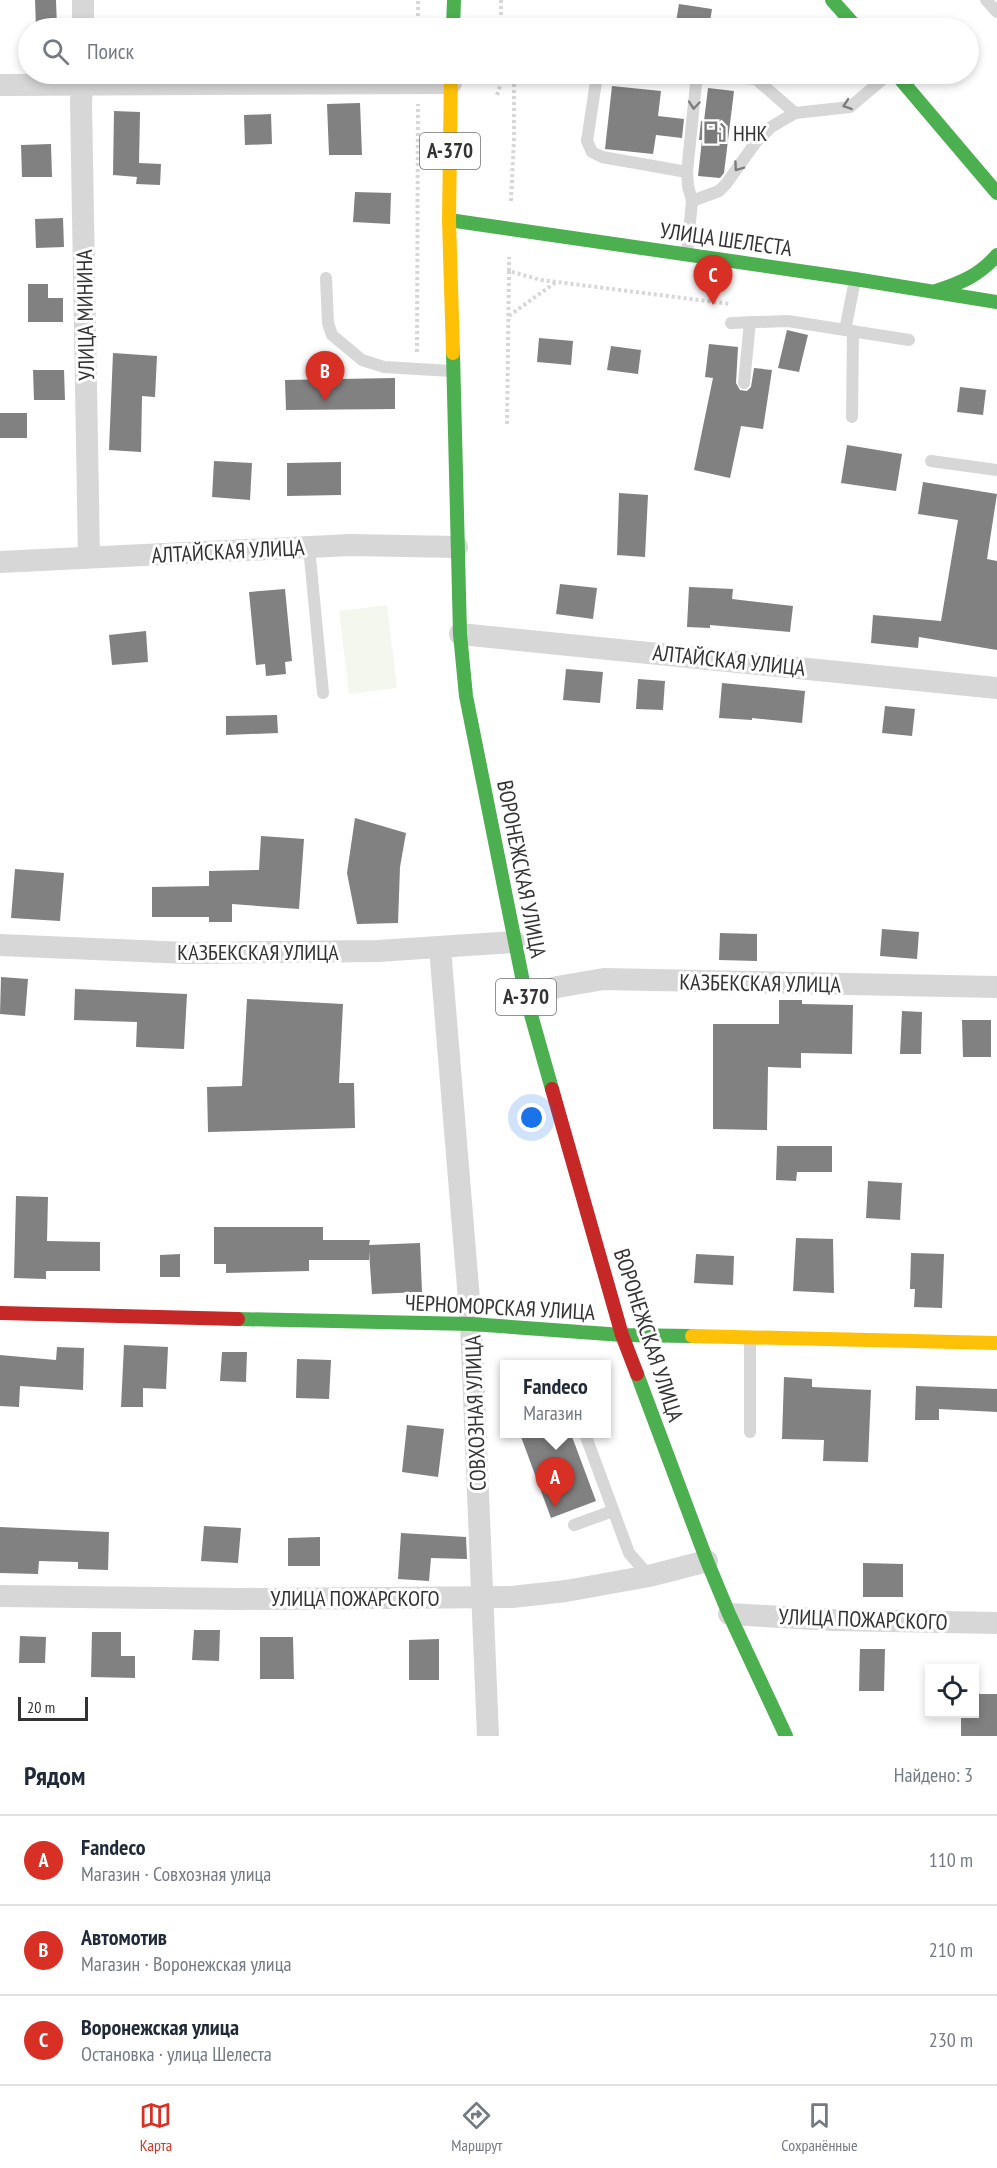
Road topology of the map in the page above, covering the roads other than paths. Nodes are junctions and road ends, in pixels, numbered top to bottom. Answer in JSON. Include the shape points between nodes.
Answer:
{"nodes":[{"id":1,"x":83,"y":0,"type":"edge"},
{"id":2,"x":454,"y":0,"type":"edge"},
{"id":3,"x":832,"y":0,"type":"edge"},
{"id":4,"x":986,"y":0,"type":"edge"},
{"id":5,"x":997,"y":12,"type":"edge"},
{"id":6,"x":83,"y":18,"type":"edge"},
{"id":7,"x":453,"y":18,"type":"edge"},
{"id":8,"x":848,"y":18,"type":"edge"},
{"id":9,"x":18,"y":84,"type":"edge"},
{"id":10,"x":83,"y":84,"type":"edge"},
{"id":11,"x":451,"y":84,"type":"edge"},
{"id":12,"x":596,"y":84,"type":"edge"},
{"id":13,"x":696,"y":84,"type":"edge"},
{"id":14,"x":762,"y":84,"type":"edge"},
{"id":15,"x":878,"y":84,"type":"edge"},
{"id":16,"x":904,"y":84,"type":"edge"},
{"id":17,"x":0,"y":85,"type":"edge"},
{"id":18,"x":795,"y":112,"type":"junction"},
{"id":19,"x":687,"y":172,"type":"junction"},
{"id":20,"x":997,"y":193,"type":"edge"},
{"id":21,"x":692,"y":201,"type":"junction"},
{"id":22,"x":449,"y":220,"type":"junction"},
{"id":23,"x":687,"y":255,"type":"junction"},
{"id":24,"x":997,"y":255,"type":"edge"},
{"id":25,"x":326,"y":278,"type":"dead end"},
{"id":26,"x":855,"y":279,"type":"junction"},
{"id":27,"x":936,"y":291,"type":"junction"},
{"id":28,"x":997,"y":302,"type":"edge"},
{"id":29,"x":750,"y":322,"type":"junction"},
{"id":30,"x":731,"y":323,"type":"dead end"},
{"id":31,"x":849,"y":331,"type":"junction"},
{"id":32,"x":909,"y":340,"type":"dead end"},
{"id":33,"x":452,"y":371,"type":"junction"},
{"id":34,"x":744,"y":384,"type":"dead end"},
{"id":35,"x":852,"y":417,"type":"dead end"},
{"id":36,"x":931,"y":461,"type":"dead end"},
{"id":37,"x":997,"y":471,"type":"edge"},
{"id":38,"x":309,"y":547,"type":"junction"},
{"id":39,"x":457,"y":547,"type":"junction"},
{"id":40,"x":89,"y":557,"type":"junction"},
{"id":41,"x":0,"y":562,"type":"edge"},
{"id":42,"x":460,"y":634,"type":"junction"},
{"id":43,"x":997,"y":688,"type":"edge"},
{"id":44,"x":323,"y":693,"type":"dead end"},
{"id":45,"x":515,"y":942,"type":"junction"},
{"id":46,"x":0,"y":945,"type":"edge"},
{"id":47,"x":440,"y":948,"type":"junction"},
{"id":48,"x":997,"y":987,"type":"edge"},
{"id":49,"x":526,"y":997,"type":"junction"},
{"id":50,"x":0,"y":1313,"type":"edge"},
{"id":51,"x":471,"y":1324,"type":"junction"},
{"id":52,"x":622,"y":1335,"type":"junction"},
{"id":53,"x":750,"y":1338,"type":"junction"},
{"id":54,"x":997,"y":1343,"type":"edge"},
{"id":55,"x":750,"y":1432,"type":"dead end"},
{"id":56,"x":586,"y":1438,"type":"edge"},
{"id":57,"x":613,"y":1511,"type":"junction"},
{"id":58,"x":574,"y":1526,"type":"dead end"},
{"id":59,"x":707,"y":1561,"type":"junction"},
{"id":60,"x":649,"y":1576,"type":"junction"},
{"id":61,"x":0,"y":1596,"type":"edge"},
{"id":62,"x":482,"y":1598,"type":"junction"},
{"id":63,"x":729,"y":1614,"type":"junction"},
{"id":64,"x":997,"y":1623,"type":"edge"},
{"id":65,"x":488,"y":1736,"type":"edge"},
{"id":66,"x":786,"y":1736,"type":"edge"}],
"edges":[{"from":1,"to":6,"type":"street"},
{"from":2,"to":7,"type":"main road"},
{"from":3,"to":8,"type":"main road"},
{"from":4,"to":5,"type":"lane"},
{"from":9,"to":17,"type":"street"},
{"from":10,"to":40,"type":"street","name":"УЛИЦА МИНИНА"},
{"from":11,"to":22,"type":"main road","name":"ВОРОНЕЖСКАЯ УЛИЦА","number":"А-370"},
{"from":12,"to":19,"type":"lane","via":[[587,141],[592,152]]},
{"from":13,"to":19,"type":"lane","one_way":true},
{"from":14,"to":18,"type":"lane"},
{"from":15,"to":18,"type":"lane","one_way":true,"via":[[850,107]]},
{"from":16,"to":20,"type":"main road"},
{"from":18,"to":21,"type":"lane","one_way":true,"via":[[756,142],[718,191]]},
{"from":19,"to":21,"type":"lane"},
{"from":21,"to":23,"type":"lane"},
{"from":22,"to":23,"type":"main road","name":"УЛИЦА ШЕЛЕСТА"},
{"from":22,"to":33,"type":"main road","name":"ВОРОНЕЖСКАЯ УЛИЦА","number":"А-370"},
{"from":23,"to":26,"type":"main road","name":"УЛИЦА ШЕЛЕСТА"},
{"from":24,"to":27,"type":"main road","via":[[986,270]]},
{"from":25,"to":33,"type":"lane","via":[[332,335],[362,360],[384,367]]},
{"from":26,"to":27,"type":"main road","name":"УЛИЦА ШЕЛЕСТА"},
{"from":26,"to":31,"type":"lane"},
{"from":27,"to":28,"type":"main road","name":"УЛИЦА ШЕЛЕСТА"},
{"from":29,"to":30,"type":"lane"},
{"from":29,"to":31,"type":"lane","via":[[788,321]]},
{"from":29,"to":34,"type":"lane"},
{"from":31,"to":32,"type":"lane"},
{"from":31,"to":35,"type":"lane"},
{"from":33,"to":39,"type":"main road","name":"ВОРОНЕЖСКАЯ УЛИЦА","number":"А-370"},
{"from":36,"to":37,"type":"lane"},
{"from":38,"to":39,"type":"street","name":"АЛТАЙСКАЯ УЛИЦА"},
{"from":38,"to":40,"type":"street","name":"АЛТАЙСКАЯ УЛИЦА"},
{"from":38,"to":44,"type":"lane"},
{"from":39,"to":42,"type":"main road","name":"ВОРОНЕЖСКАЯ УЛИЦА","number":"А-370"},
{"from":40,"to":41,"type":"street","name":"АЛТАЙСКАЯ УЛИЦА"},
{"from":42,"to":43,"type":"street","name":"АЛТАЙСКАЯ УЛИЦА"},
{"from":42,"to":45,"type":"main road","name":"ВОРОНЕЖСКАЯ УЛИЦА","number":"А-370","via":[[466,696]]},
{"from":45,"to":47,"type":"street","name":"КАЗБЕКСКАЯ УЛИЦА"},
{"from":45,"to":49,"type":"main road","name":"ВОРОНЕЖСКАЯ УЛИЦА","number":"А-370"},
{"from":46,"to":47,"type":"street","name":"КАЗБЕКСКАЯ УЛИЦА","via":[[187,953]]},
{"from":47,"to":51,"type":"street","name":"СОВХОЗНАЯ УЛИЦА"},
{"from":48,"to":49,"type":"street","name":"КАЗБЕКСКАЯ УЛИЦА","via":[[604,979]]},
{"from":49,"to":52,"type":"main road","name":"ВОРОНЕЖСКАЯ УЛИЦА","number":"А-370"},
{"from":50,"to":51,"type":"main road","name":"ЧЕРНОМОРСКАЯ УЛИЦА"},
{"from":51,"to":52,"type":"main road","name":"ЧЕРНОМОРСКАЯ УЛИЦА"},
{"from":51,"to":62,"type":"street","name":"СОВХОЗНАЯ УЛИЦА"},
{"from":52,"to":53,"type":"main road","name":"ЧЕРНОМОРСКАЯ УЛИЦА"},
{"from":52,"to":59,"type":"main road","name":"ВОРОНЕЖСКАЯ УЛИЦА","number":"А-370"},
{"from":53,"to":54,"type":"main road","name":"ЧЕРНОМОРСКАЯ УЛИЦА"},
{"from":53,"to":55,"type":"lane"},
{"from":56,"to":57,"type":"lane"},
{"from":57,"to":58,"type":"lane"},
{"from":57,"to":60,"type":"lane","via":[[629,1553]]},
{"from":59,"to":60,"type":"street","name":"УЛИЦА ПОЖАРСКОГО"},
{"from":59,"to":63,"type":"main road","name":"ВОРОНЕЖСКАЯ УЛИЦА","number":"А-370"},
{"from":60,"to":62,"type":"street","name":"УЛИЦА ПОЖАРСКОГО","via":[[567,1591]]},
{"from":61,"to":62,"type":"street","name":"УЛИЦА ПОЖАРСКОГО"},
{"from":62,"to":65,"type":"street","name":"СОВХОЗНАЯ УЛИЦА"},
{"from":63,"to":64,"type":"street","name":"УЛИЦА ПОЖАРСКОГО"},
{"from":63,"to":66,"type":"main road","name":"ВОРОНЕЖСКАЯ УЛИЦА","number":"А-370"}]}
